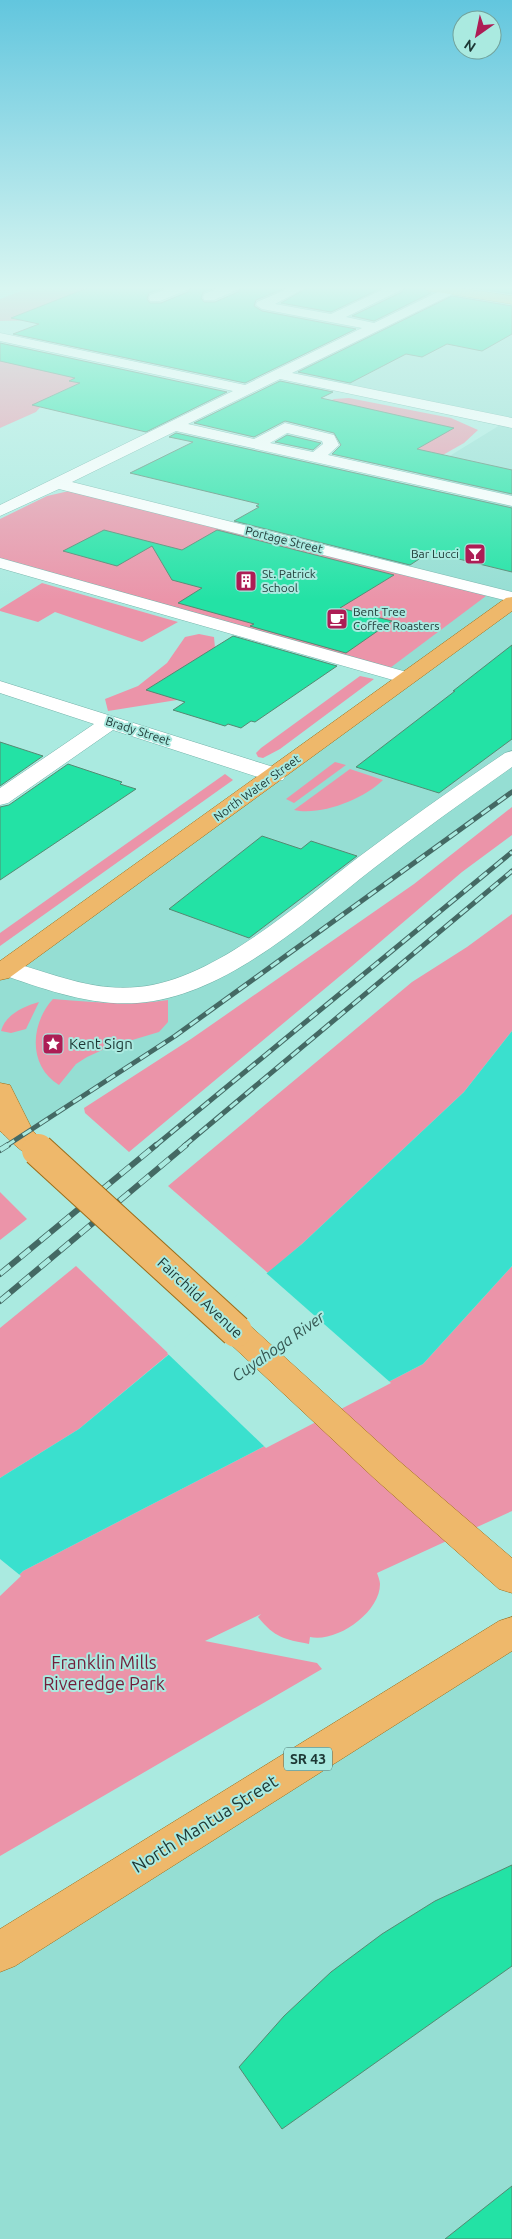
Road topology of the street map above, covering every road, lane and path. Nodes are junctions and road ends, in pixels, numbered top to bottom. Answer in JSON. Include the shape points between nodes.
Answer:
{"nodes":[{"id":1,"x":245,"y":391,"type":"edge"},
{"id":2,"x":360,"y":391,"type":"edge"},
{"id":3,"x":512,"y":423,"type":"edge"},
{"id":4,"x":174,"y":426,"type":"junction"},
{"id":5,"x":256,"y":444,"type":"junction"},
{"id":6,"x":316,"y":457,"type":"junction"},
{"id":7,"x":56,"y":484,"type":"junction"},
{"id":8,"x":14,"y":486,"type":"dead end"},
{"id":9,"x":512,"y":501,"type":"edge"},
{"id":10,"x":0,"y":503,"type":"edge"},
{"id":11,"x":0,"y":512,"type":"edge"},
{"id":12,"x":0,"y":563,"type":"edge"},
{"id":13,"x":512,"y":597,"type":"edge"},
{"id":14,"x":512,"y":602,"type":"edge"},
{"id":15,"x":407,"y":678,"type":"junction"},
{"id":16,"x":0,"y":687,"type":"edge"},
{"id":17,"x":110,"y":722,"type":"junction"},
{"id":18,"x":512,"y":757,"type":"edge"},
{"id":19,"x":275,"y":775,"type":"junction"},
{"id":20,"x":0,"y":798,"type":"edge"},
{"id":21,"x":3,"y":971,"type":"edge"},
{"id":22,"x":0,"y":1091,"type":"edge"},
{"id":23,"x":0,"y":1116,"type":"edge"},
{"id":24,"x":31,"y":1143,"type":"junction"},
{"id":25,"x":512,"y":1579,"type":"edge"},
{"id":26,"x":512,"y":1632,"type":"edge"},
{"id":27,"x":0,"y":1952,"type":"edge"}],
"edges":[{"from":1,"to":4,"type":"street"},
{"from":2,"to":3,"type":"street"},
{"from":4,"to":5,"type":"street"},
{"from":4,"to":7,"type":"street"},
{"from":5,"to":6,"type":"street"},
{"from":5,"to":6,"type":"street","via":[[285,428],[329,438],[331,445]]},
{"from":6,"to":9,"type":"street"},
{"from":7,"to":11,"type":"street"},
{"from":7,"to":13,"type":"street","name":"Portage Street"},
{"from":8,"to":10,"type":"street","via":[[29,489]]},
{"from":12,"to":15,"type":"street"},
{"from":14,"to":15,"type":"main road","name":"North Water Street"},
{"from":15,"to":19,"type":"main road","name":"North Water Street"},
{"from":16,"to":17,"type":"street","name":"Brady Street"},
{"from":17,"to":19,"type":"street","name":"Brady Street"},
{"from":17,"to":20,"type":"street"},
{"from":18,"to":21,"type":"street","via":[[391,843],[272,934],[214,971],[184,984],[140,995],[110,995],[60,987]]},
{"from":19,"to":21,"type":"main road","name":"North Water Street"},
{"from":22,"to":24,"type":"main road"},
{"from":23,"to":24,"type":"main road","name":"Fairchild Avenue"},
{"from":24,"to":25,"type":"main road","name":"Fairchild Avenue","bridge":true,"via":[[387,1470]]},
{"from":26,"to":27,"type":"main road","name":"North Mantua Street","number":"SR 43"}]}
